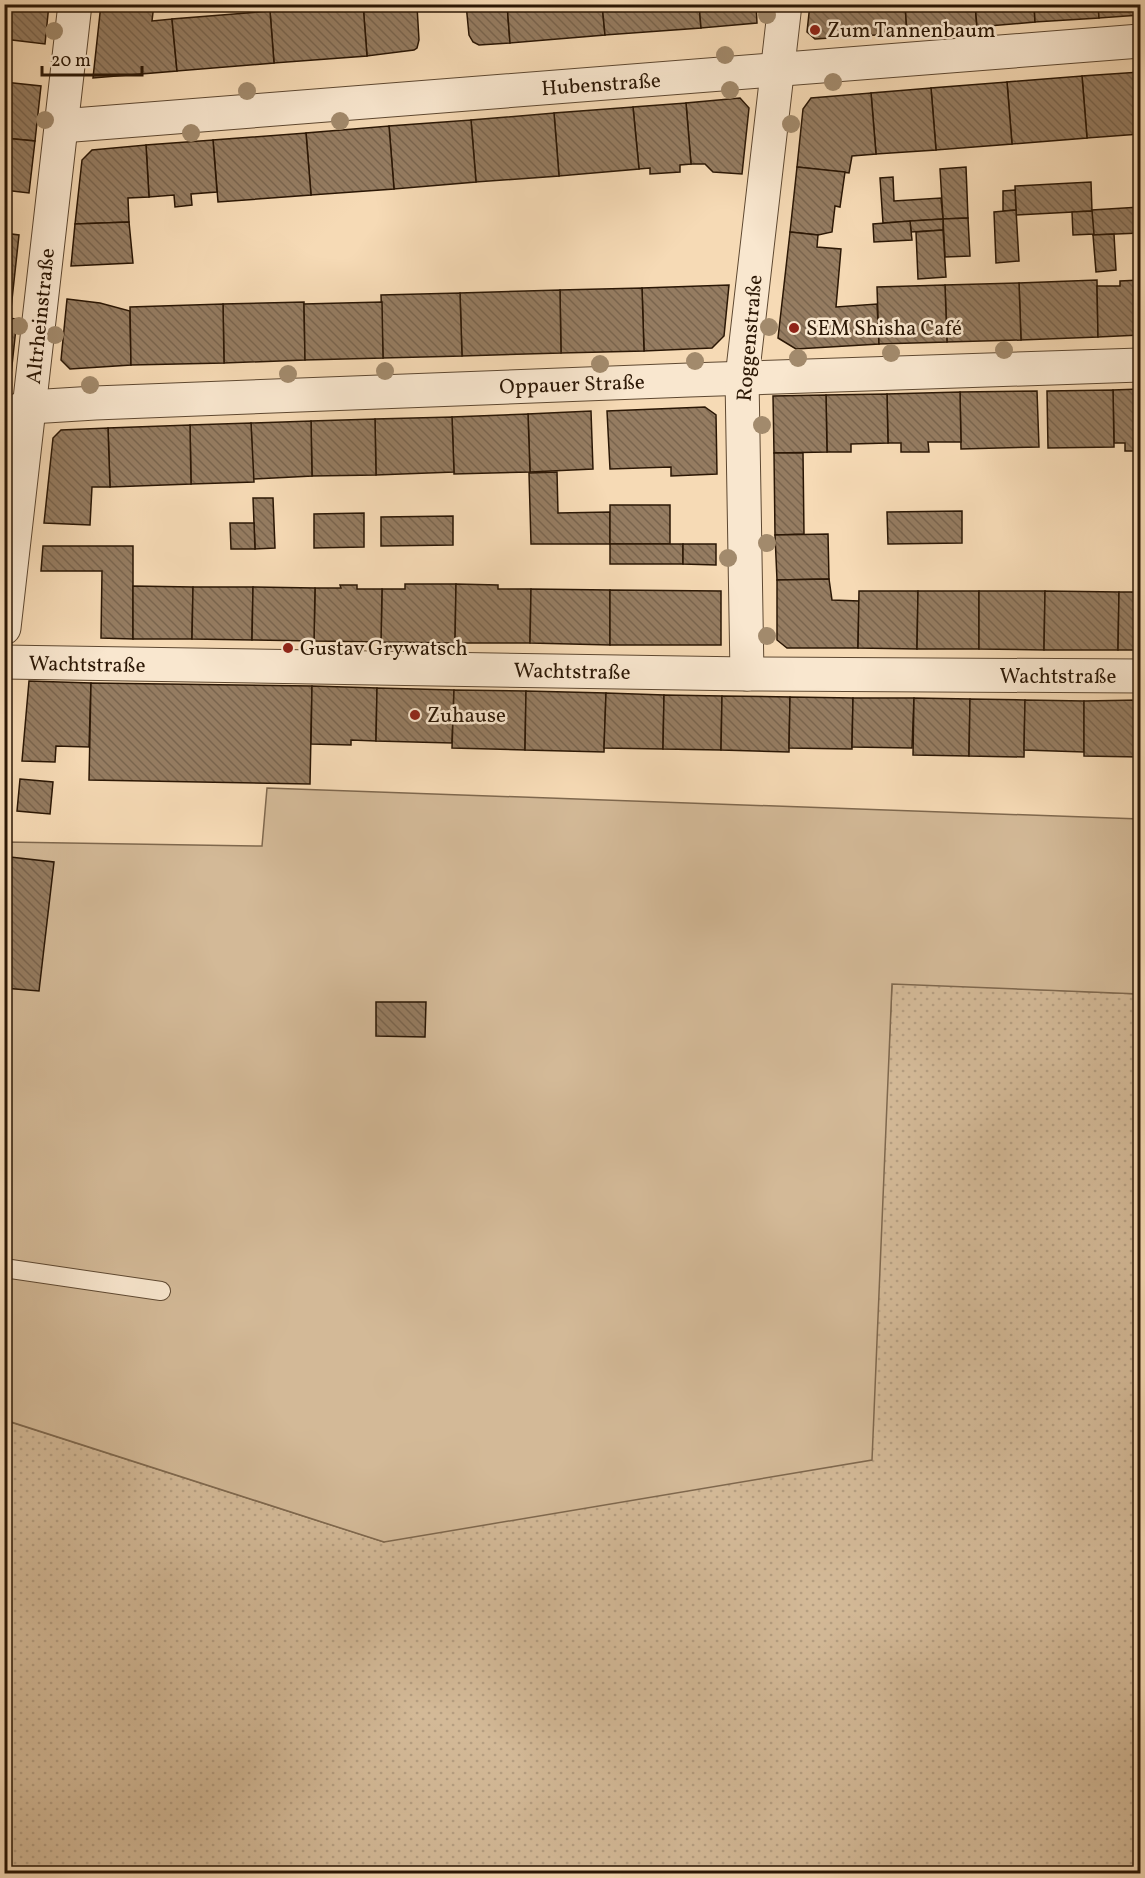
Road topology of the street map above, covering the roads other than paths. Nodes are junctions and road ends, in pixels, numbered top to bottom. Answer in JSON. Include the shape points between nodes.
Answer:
{"nodes":[{"id":1,"x":75,"y":4,"type":"edge"},
{"id":2,"x":785,"y":4,"type":"edge"},
{"id":3,"x":1140,"y":42,"type":"edge"},
{"id":4,"x":777,"y":70,"type":"junction"},
{"id":5,"x":62,"y":126,"type":"junction"},
{"id":6,"x":1140,"y":364,"type":"edge"},
{"id":7,"x":742,"y":378,"type":"junction"},
{"id":8,"x":17,"y":410,"type":"edge"},
{"id":9,"x":4,"y":628,"type":"edge"},
{"id":10,"x":4,"y":662,"type":"edge"},
{"id":11,"x":747,"y":674,"type":"junction"},
{"id":12,"x":1140,"y":676,"type":"edge"},
{"id":13,"x":4,"y":1268,"type":"edge"},
{"id":14,"x":161,"y":1291,"type":"dead end"}],
"edges":[{"from":1,"to":5,"type":"street","name":"Altrheinstraße"},
{"from":2,"to":4,"type":"street","name":"Roggenstraße"},
{"from":3,"to":4,"type":"street","name":"Hubenstraße"},
{"from":4,"to":5,"type":"street","name":"Hubenstraße"},
{"from":4,"to":7,"type":"street","name":"Roggenstraße"},
{"from":5,"to":8,"type":"street","name":"Altrheinstraße"},
{"from":6,"to":7,"type":"street","name":"Oppauer Straße"},
{"from":7,"to":8,"type":"street","name":"Oppauer Straße"},
{"from":7,"to":11,"type":"street","name":"Roggenstraße"},
{"from":8,"to":9,"type":"street","name":"Altrheinstraße"},
{"from":10,"to":11,"type":"street","name":"Wachtstraße"},
{"from":11,"to":12,"type":"street","name":"Wachtstraße"},
{"from":13,"to":14,"type":"lane"}]}
